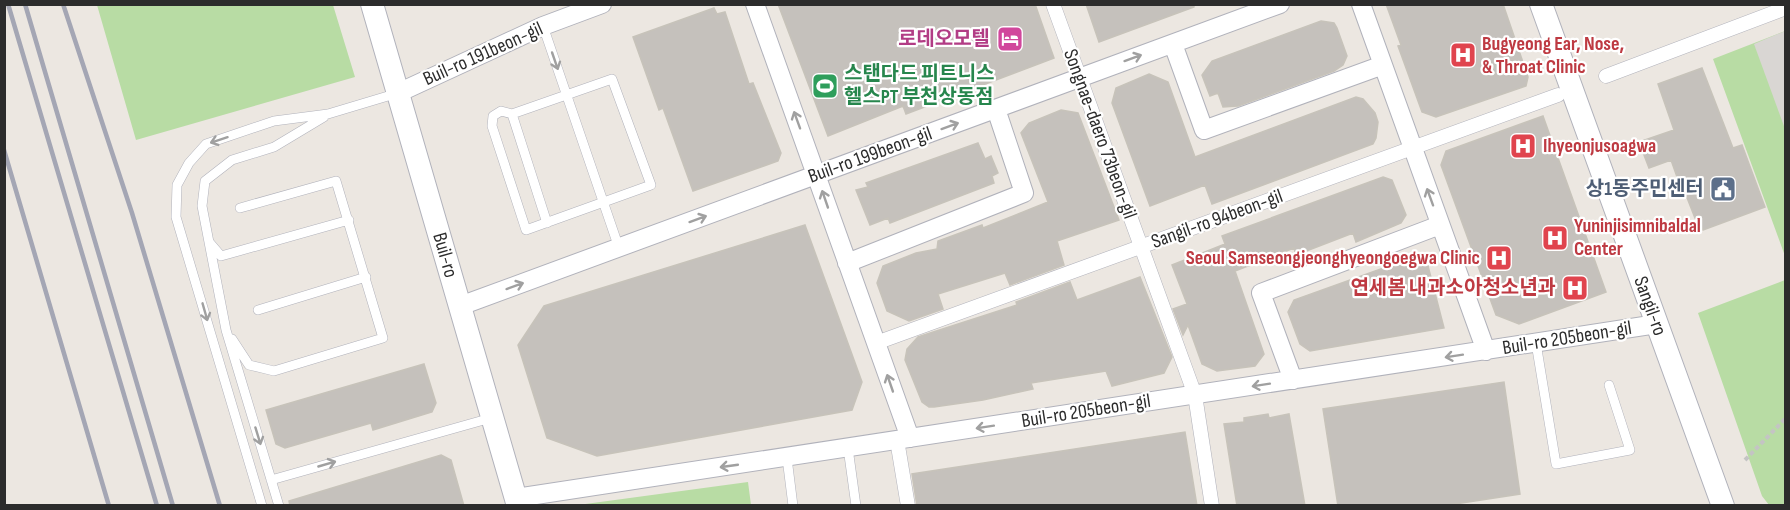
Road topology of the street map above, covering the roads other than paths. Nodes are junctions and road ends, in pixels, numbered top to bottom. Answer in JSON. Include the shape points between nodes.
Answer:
{"nodes":[{"id":1,"x":372,"y":4,"type":"edge"},
{"id":2,"x":602,"y":4,"type":"edge"},
{"id":3,"x":755,"y":4,"type":"edge"},
{"id":4,"x":1053,"y":4,"type":"edge"},
{"id":5,"x":1280,"y":4,"type":"edge"},
{"id":6,"x":1361,"y":4,"type":"edge"},
{"id":7,"x":1541,"y":4,"type":"edge"},
{"id":8,"x":1785,"y":8,"type":"edge"},
{"id":9,"x":543,"y":26,"type":"junction"},
{"id":10,"x":1173,"y":44,"type":"junction"},
{"id":11,"x":1383,"y":65,"type":"junction"},
{"id":12,"x":1606,"y":76,"type":"dead end"},
{"id":13,"x":1080,"y":78,"type":"junction"},
{"id":14,"x":398,"y":93,"type":"junction"},
{"id":15,"x":567,"y":95,"type":"junction"},
{"id":16,"x":1558,"y":95,"type":"dead end"},
{"id":17,"x":996,"y":109,"type":"junction"},
{"id":18,"x":328,"y":114,"type":"junction"},
{"id":19,"x":512,"y":114,"type":"junction"},
{"id":20,"x":1412,"y":148,"type":"junction"},
{"id":21,"x":817,"y":175,"type":"junction"},
{"id":22,"x":604,"y":203,"type":"junction"},
{"id":23,"x":240,"y":208,"type":"dead end"},
{"id":24,"x":349,"y":220,"type":"junction"},
{"id":25,"x":547,"y":223,"type":"junction"},
{"id":26,"x":1440,"y":225,"type":"junction"},
{"id":27,"x":207,"y":240,"type":"junction"},
{"id":28,"x":1141,"y":247,"type":"junction"},
{"id":29,"x":619,"y":248,"type":"junction"},
{"id":30,"x":848,"y":263,"type":"junction"},
{"id":31,"x":366,"y":277,"type":"junction"},
{"id":32,"x":460,"y":306,"type":"junction"},
{"id":33,"x":258,"y":310,"type":"dead end"},
{"id":34,"x":1657,"y":324,"type":"junction"},
{"id":35,"x":226,"y":330,"type":"junction"},
{"id":36,"x":876,"y":343,"type":"junction"},
{"id":37,"x":1536,"y":343,"type":"junction"},
{"id":38,"x":1486,"y":351,"type":"junction"},
{"id":39,"x":1293,"y":380,"type":"junction"},
{"id":40,"x":1609,"y":385,"type":"dead end"},
{"id":41,"x":1195,"y":395,"type":"junction"},
{"id":42,"x":493,"y":418,"type":"junction"},
{"id":43,"x":903,"y":439,"type":"junction"},
{"id":44,"x":848,"y":448,"type":"junction"},
{"id":45,"x":787,"y":458,"type":"junction"},
{"id":46,"x":271,"y":480,"type":"junction"},
{"id":47,"x":517,"y":502,"type":"edge"},
{"id":48,"x":262,"y":506,"type":"edge"},
{"id":49,"x":279,"y":506,"type":"edge"},
{"id":50,"x":793,"y":506,"type":"edge"},
{"id":51,"x":856,"y":506,"type":"edge"},
{"id":52,"x":908,"y":506,"type":"edge"},
{"id":53,"x":1212,"y":506,"type":"edge"},
{"id":54,"x":1723,"y":506,"type":"edge"}],
"edges":[{"from":1,"to":14,"type":"street","name":"Buil-ro"},
{"from":2,"to":9,"type":"street","name":"Buil-ro 191beon-gil"},
{"from":21,"to":3,"type":"street","one_way":true},
{"from":4,"to":13,"type":"street","name":"Songnae-daero 73beon-gil"},
{"from":5,"to":10,"type":"street","name":"Buil-ro 199beon-gil"},
{"from":6,"to":11,"type":"street"},
{"from":7,"to":34,"type":"street","name":"Sangil-ro"},
{"from":8,"to":12,"type":"street"},
{"from":9,"to":14,"type":"street","name":"Buil-ro 191beon-gil"},
{"from":9,"to":15,"type":"lane","one_way":true},
{"from":10,"to":11,"type":"street","via":[[1204,130]]},
{"from":13,"to":10,"type":"street","name":"Buil-ro 199beon-gil","one_way":true},
{"from":11,"to":20,"type":"street"},
{"from":13,"to":17,"type":"street","name":"Buil-ro 199beon-gil"},
{"from":13,"to":28,"type":"street","name":"Songnae-daero 73beon-gil"},
{"from":14,"to":18,"type":"lane"},
{"from":14,"to":32,"type":"street","name":"Buil-ro"},
{"from":15,"to":19,"type":"lane"},
{"from":15,"to":22,"type":"lane"},
{"from":15,"to":22,"type":"lane","via":[[612,79],[651,185]]},
{"from":16,"to":20,"type":"street","name":"Sangil-ro 94beon-gil"},
{"from":21,"to":17,"type":"street","name":"Buil-ro 199beon-gil","one_way":true},
{"from":17,"to":30,"type":"street","via":[[1024,193]]},
{"from":18,"to":27,"type":"lane","via":[[274,147],[232,160],[205,181],[202,206]]},
{"from":18,"to":48,"type":"lane","one_way":true,"via":[[274,121],[207,144],[177,184],[176,217]]},
{"from":19,"to":25,"type":"lane"},
{"from":19,"to":25,"type":"lane","via":[[501,111],[493,116],[492,126],[526,230]]},
{"from":26,"to":20,"type":"street","one_way":true},
{"from":20,"to":28,"type":"street","name":"Sangil-ro 94beon-gil"},
{"from":29,"to":21,"type":"street","name":"Buil-ro 199beon-gil","one_way":true},
{"from":30,"to":21,"type":"street","one_way":true},
{"from":22,"to":25,"type":"lane"},
{"from":22,"to":29,"type":"lane"},
{"from":23,"to":24,"type":"lane","via":[[336,181]]},
{"from":24,"to":27,"type":"lane","via":[[221,256]]},
{"from":24,"to":31,"type":"lane"},
{"from":26,"to":38,"type":"street"},
{"from":26,"to":39,"type":"street","via":[[1261,293]]},
{"from":27,"to":35,"type":"lane"},
{"from":28,"to":36,"type":"street","name":"Sangil-ro 94beon-gil"},
{"from":28,"to":41,"type":"street","name":"Songnae-daero 73beon-gil"},
{"from":32,"to":29,"type":"street","name":"Buil-ro 199beon-gil","one_way":true},
{"from":30,"to":36,"type":"street"},
{"from":31,"to":33,"type":"lane"},
{"from":31,"to":35,"type":"lane","via":[[383,338],[274,371],[249,365]]},
{"from":32,"to":42,"type":"street","name":"Buil-ro"},
{"from":34,"to":37,"type":"street","name":"Buil-ro 205beon-gil"},
{"from":34,"to":54,"type":"street","name":"Sangil-ro"},
{"from":35,"to":46,"type":"lane","one_way":true},
{"from":43,"to":36,"type":"street","one_way":true},
{"from":37,"to":38,"type":"street","name":"Buil-ro 205beon-gil"},
{"from":37,"to":40,"type":"lane","via":[[1556,464],[1630,450]]},
{"from":38,"to":39,"type":"street","name":"Buil-ro 205beon-gil","one_way":true},
{"from":39,"to":41,"type":"street","name":"Buil-ro 205beon-gil","one_way":true},
{"from":41,"to":43,"type":"street","name":"Buil-ro 205beon-gil","one_way":true},
{"from":41,"to":53,"type":"street","name":"Songnae-daero 73beon-gil"},
{"from":46,"to":42,"type":"lane","one_way":true},
{"from":42,"to":47,"type":"street","name":"Buil-ro"},
{"from":43,"to":44,"type":"street","name":"Buil-ro 205beon-gil"},
{"from":43,"to":52,"type":"street"},
{"from":44,"to":45,"type":"street","name":"Buil-ro 205beon-gil"},
{"from":44,"to":51,"type":"lane"},
{"from":45,"to":47,"type":"street","name":"Buil-ro 205beon-gil","one_way":true},
{"from":45,"to":50,"type":"lane"},
{"from":46,"to":49,"type":"lane"}]}
